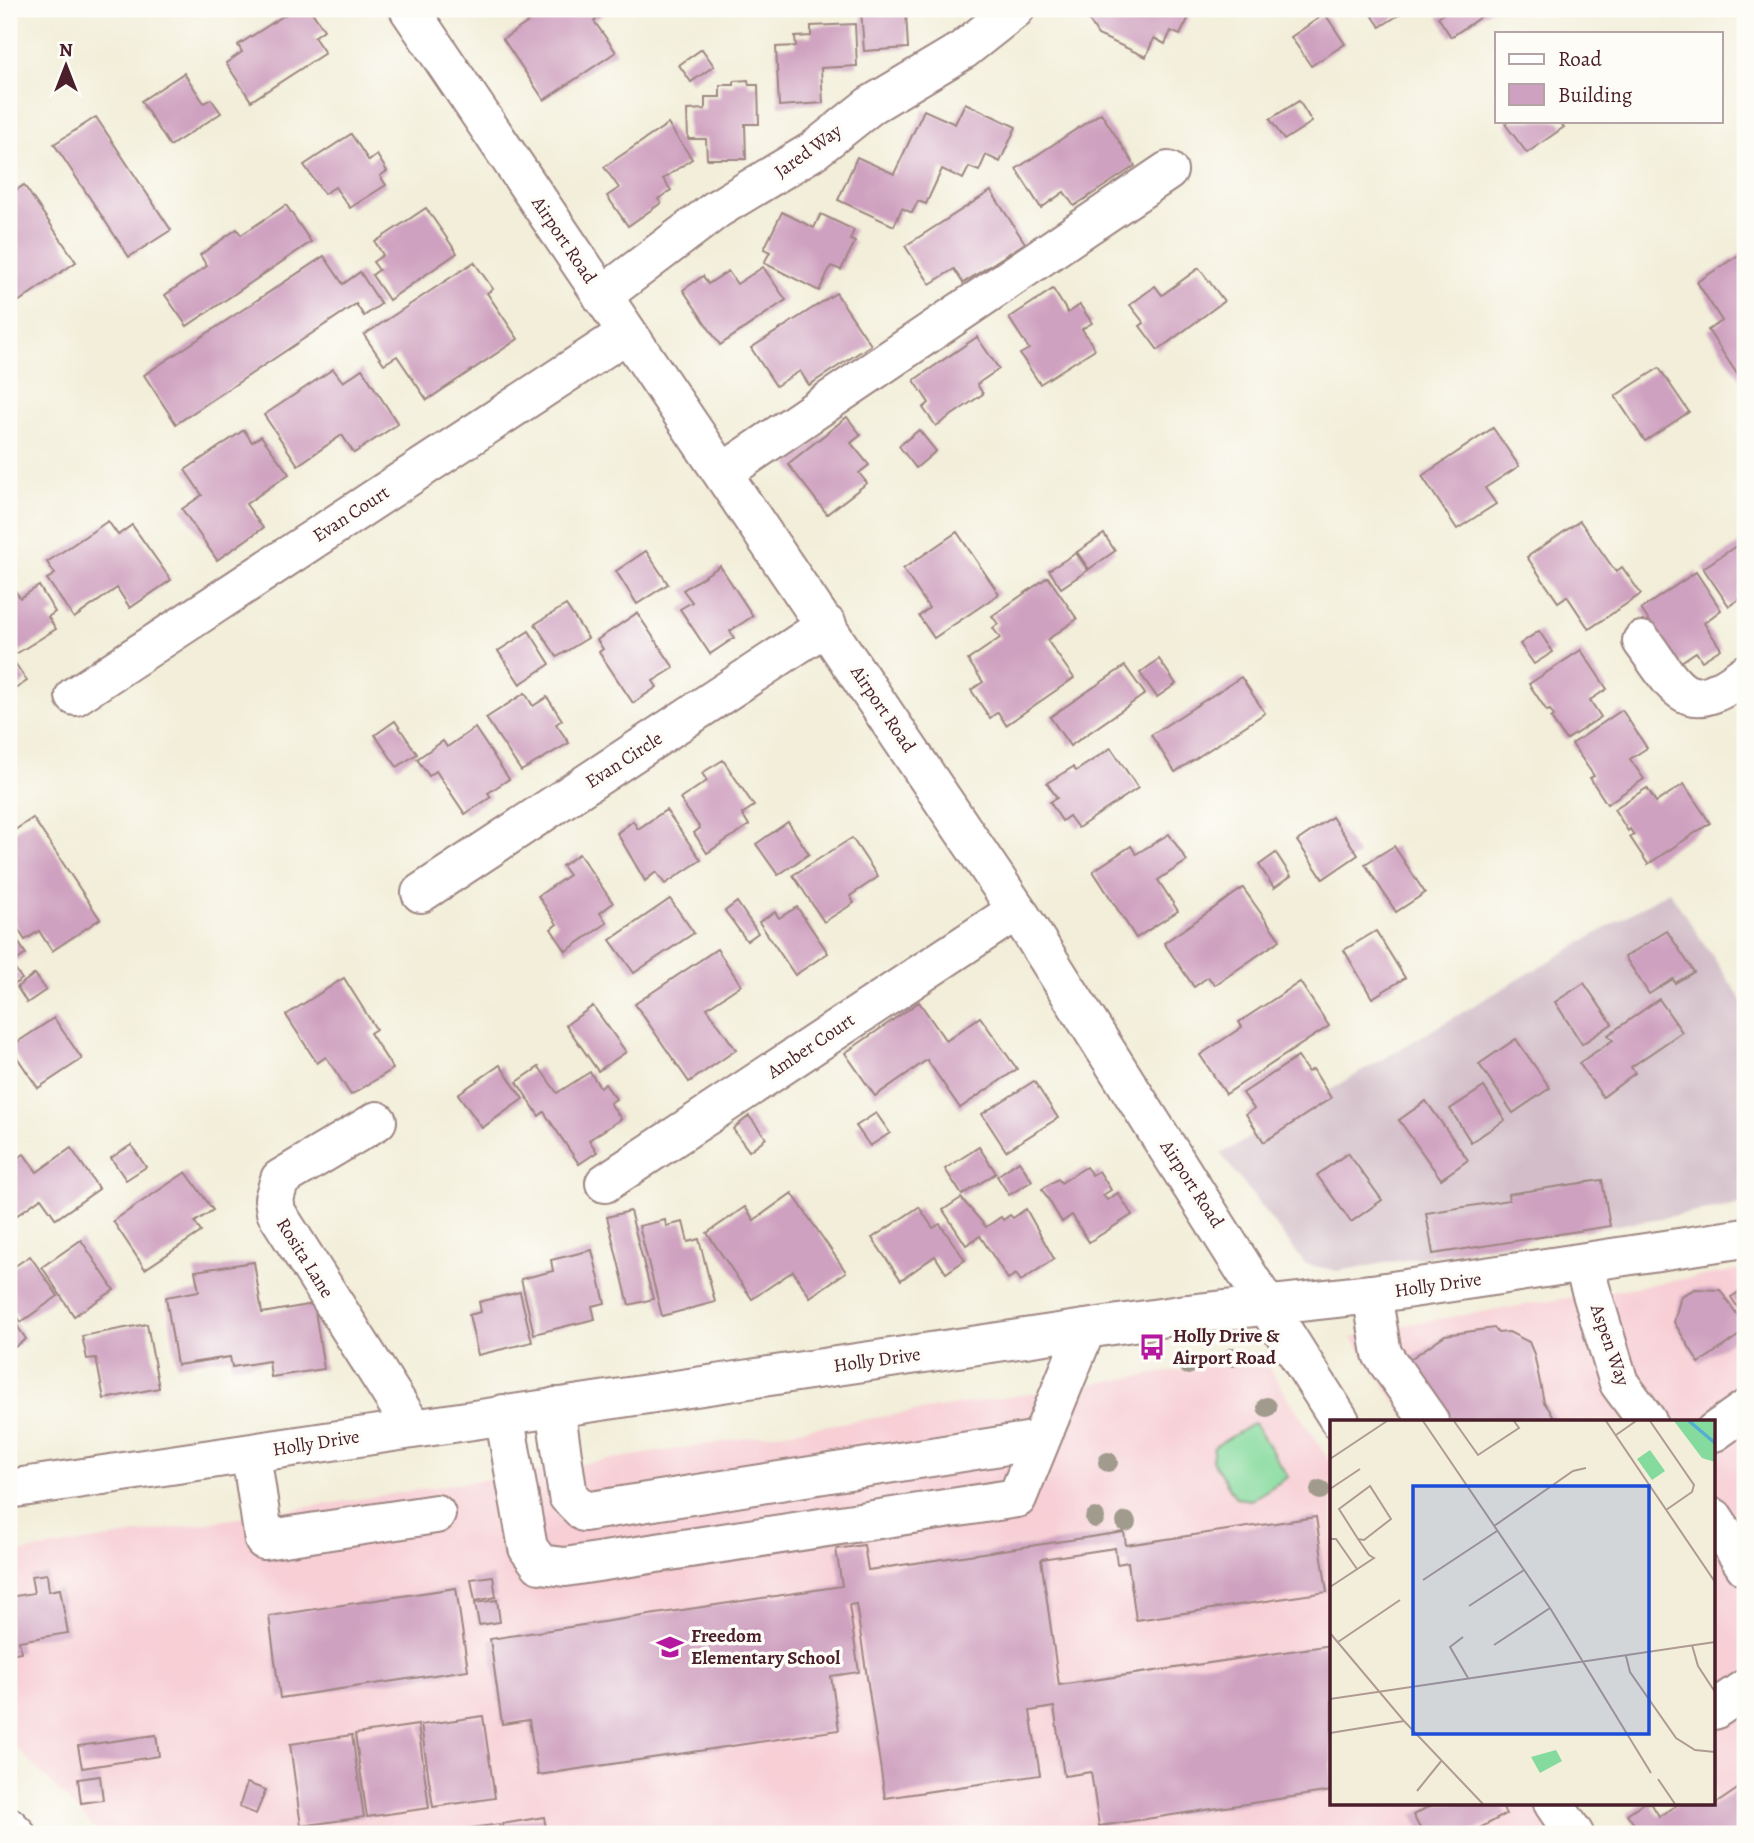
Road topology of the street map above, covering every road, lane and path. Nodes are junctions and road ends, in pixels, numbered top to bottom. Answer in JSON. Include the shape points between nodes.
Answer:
{"nodes":[{"id":1,"x":409,"y":9,"type":"edge"},
{"id":2,"x":1015,"y":9,"type":"edge"},
{"id":3,"x":1168,"y":171,"type":"dead end"},
{"id":4,"x":602,"y":296,"type":"junction"},
{"id":5,"x":627,"y":333,"type":"junction"},
{"id":6,"x":724,"y":472,"type":"junction"},
{"id":7,"x":827,"y":625,"type":"junction"},
{"id":8,"x":1642,"y":641,"type":"dead end"},
{"id":9,"x":1745,"y":674,"type":"edge"},
{"id":10,"x":75,"y":696,"type":"dead end"},
{"id":11,"x":421,"y":893,"type":"dead end"},
{"id":12,"x":1017,"y":910,"type":"junction"},
{"id":13,"x":377,"y":1121,"type":"dead end"},
{"id":14,"x":605,"y":1183,"type":"dead end"},
{"id":15,"x":1745,"y":1238,"type":"edge"},
{"id":16,"x":1583,"y":1264,"type":"junction"},
{"id":17,"x":1372,"y":1294,"type":"junction"},
{"id":18,"x":1267,"y":1303,"type":"junction"},
{"id":19,"x":1086,"y":1329,"type":"junction"},
{"id":20,"x":555,"y":1407,"type":"junction"},
{"id":21,"x":1745,"y":1410,"type":"edge"},
{"id":22,"x":504,"y":1414,"type":"junction"},
{"id":23,"x":1339,"y":1420,"type":"edge"},
{"id":24,"x":1428,"y":1420,"type":"edge"},
{"id":25,"x":1646,"y":1420,"type":"edge"},
{"id":26,"x":413,"y":1428,"type":"junction"},
{"id":27,"x":1716,"y":1431,"type":"edge"},
{"id":28,"x":1038,"y":1440,"type":"junction"},
{"id":29,"x":251,"y":1454,"type":"junction"},
{"id":30,"x":9,"y":1489,"type":"edge"},
{"id":31,"x":436,"y":1514,"type":"dead end"},
{"id":32,"x":1716,"y":1521,"type":"edge"},
{"id":33,"x":1745,"y":1566,"type":"edge"},
{"id":34,"x":1745,"y":1689,"type":"edge"},
{"id":35,"x":1716,"y":1709,"type":"edge"},
{"id":36,"x":1554,"y":1804,"type":"edge"},
{"id":37,"x":9,"y":1827,"type":"edge"},
{"id":38,"x":16,"y":1834,"type":"edge"},
{"id":39,"x":1574,"y":1834,"type":"edge"}],
"edges":[{"from":1,"to":4,"type":"street","name":"Airport Road"},
{"from":2,"to":4,"type":"street","name":"Jared Way","via":[[963,50],[871,104],[813,151],[717,209]]},
{"from":3,"to":6,"type":"street"},
{"from":4,"to":5,"type":"street","name":"Airport Road"},
{"from":5,"to":6,"type":"street","name":"Airport Road"},
{"from":5,"to":10,"type":"street","name":"Evan Court"},
{"from":6,"to":7,"type":"street","name":"Airport Road"},
{"from":7,"to":11,"type":"street","name":"Evan Circle"},
{"from":7,"to":12,"type":"street","name":"Airport Road"},
{"from":8,"to":9,"type":"street","via":[[1677,689],[1688,696],[1711,694]]},
{"from":12,"to":14,"type":"street","name":"Amber Court"},
{"from":12,"to":18,"type":"street","name":"Airport Road"},
{"from":13,"to":26,"type":"street","name":"Rosita Lane","via":[[280,1179],[274,1199],[276,1212]]},
{"from":15,"to":16,"type":"street","name":"Holly Drive"},
{"from":16,"to":17,"type":"street","name":"Holly Drive"},
{"from":16,"to":25,"type":"street","name":"Aspen Way","via":[[1619,1383]]},
{"from":17,"to":18,"type":"street","name":"Holly Drive"},
{"from":17,"to":24,"type":"street","via":[[1382,1354]]},
{"from":18,"to":19,"type":"street","name":"Holly Drive"},
{"from":18,"to":23,"type":"street","name":"Airport Road"},
{"from":19,"to":20,"type":"street","name":"Holly Drive"},
{"from":19,"to":28,"type":"street"},
{"from":20,"to":22,"type":"street","name":"Holly Drive"},
{"from":20,"to":28,"type":"street","via":[[568,1496],[584,1512]]},
{"from":21,"to":27,"type":"street"},
{"from":22,"to":26,"type":"street","name":"Holly Drive"},
{"from":22,"to":28,"type":"street","via":[[528,1548],[540,1564],[565,1567],[1017,1498]]},
{"from":26,"to":29,"type":"street","name":"Holly Drive"},
{"from":29,"to":30,"type":"street","name":"Holly Drive"},
{"from":29,"to":31,"type":"street","via":[[264,1540]]},
{"from":32,"to":33,"type":"street"},
{"from":34,"to":35,"type":"street"},
{"from":36,"to":39,"type":"street"},
{"from":37,"to":38,"type":"street"}]}
